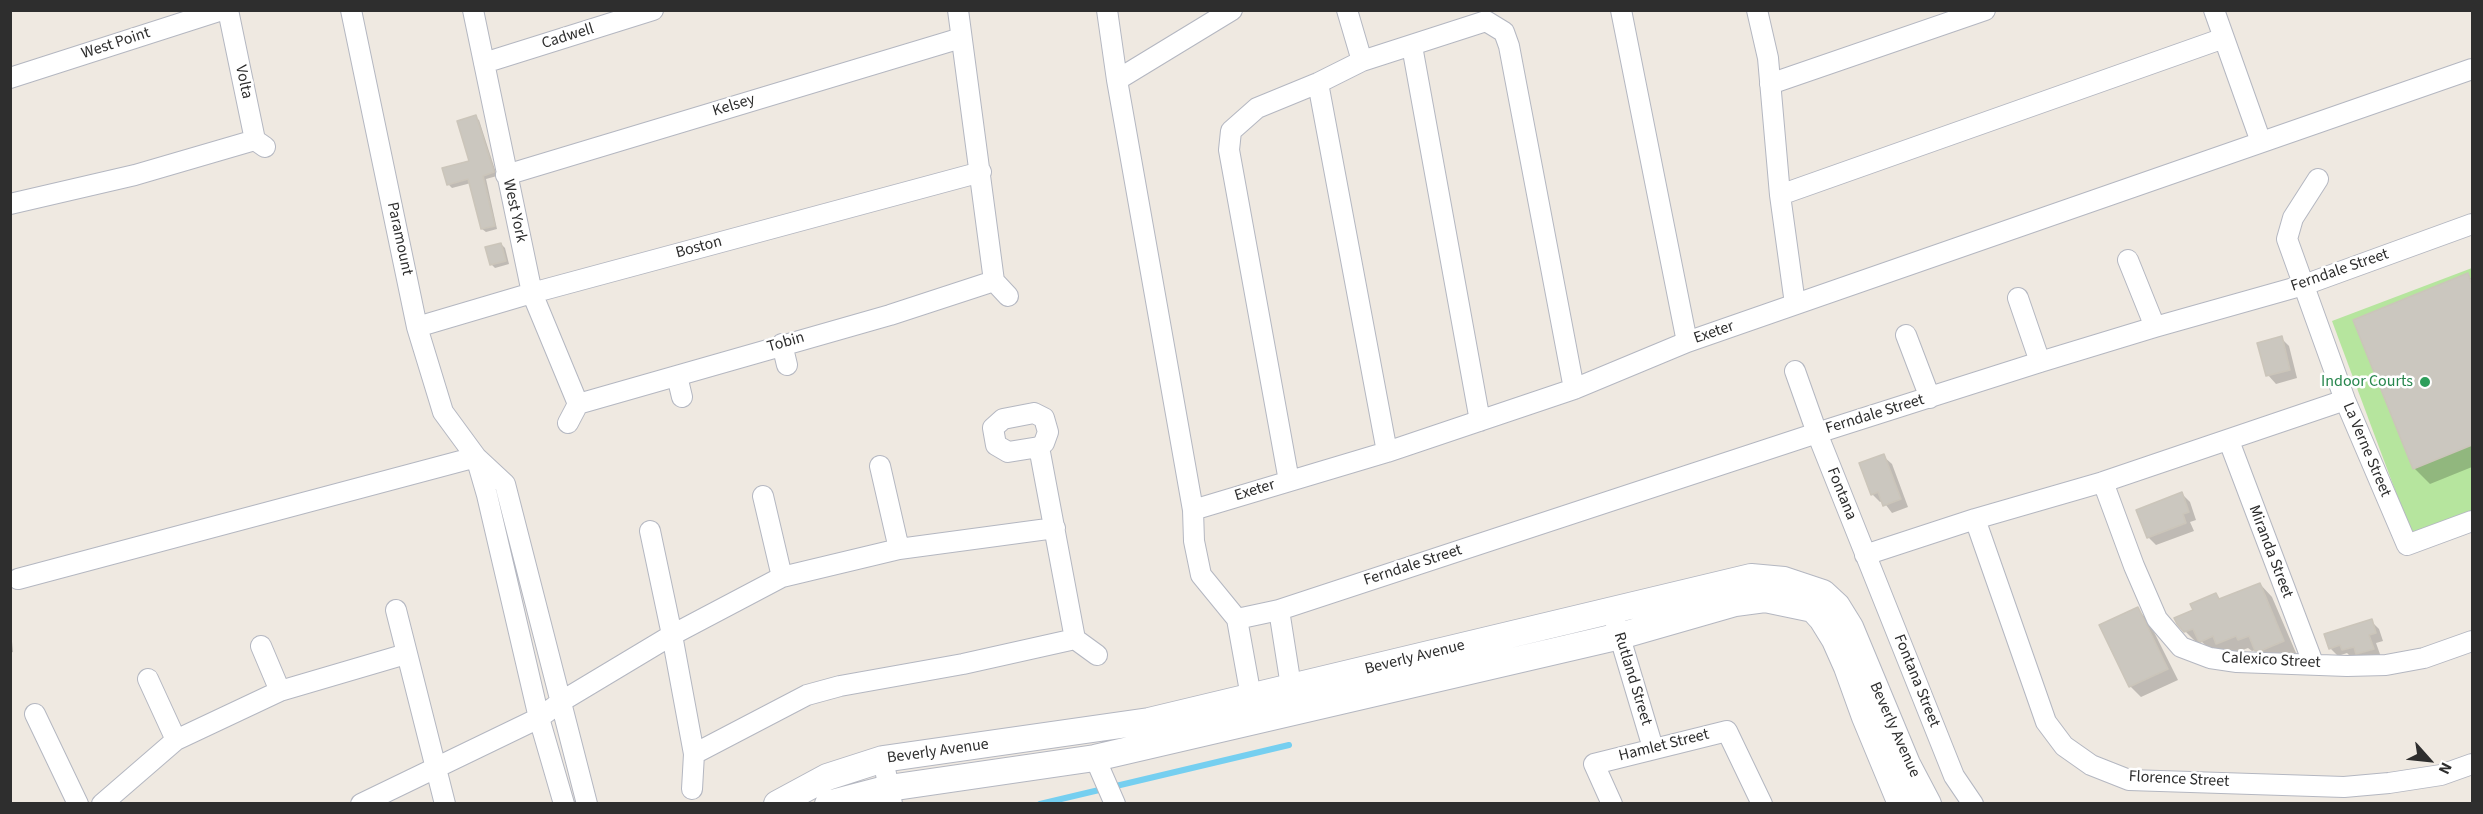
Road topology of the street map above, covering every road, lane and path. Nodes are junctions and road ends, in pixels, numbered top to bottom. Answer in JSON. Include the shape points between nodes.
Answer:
{"nodes":[{"id":1,"x":222,"y":10,"type":"edge"},
{"id":2,"x":228,"y":10,"type":"edge"},
{"id":3,"x":351,"y":10,"type":"edge"},
{"id":4,"x":473,"y":10,"type":"edge"},
{"id":5,"x":653,"y":10,"type":"edge"},
{"id":6,"x":958,"y":10,"type":"edge"},
{"id":7,"x":1107,"y":10,"type":"edge"},
{"id":8,"x":1232,"y":10,"type":"edge"},
{"id":9,"x":1347,"y":10,"type":"edge"},
{"id":10,"x":1622,"y":10,"type":"edge"},
{"id":11,"x":1757,"y":10,"type":"edge"},
{"id":12,"x":1985,"y":10,"type":"edge"},
{"id":13,"x":2214,"y":10,"type":"edge"},
{"id":14,"x":961,"y":38,"type":"junction"},
{"id":15,"x":2224,"y":38,"type":"junction"},
{"id":16,"x":1412,"y":46,"type":"junction"},
{"id":17,"x":1362,"y":61,"type":"junction"},
{"id":18,"x":484,"y":63,"type":"junction"},
{"id":19,"x":2472,"y":69,"type":"edge"},
{"id":20,"x":10,"y":78,"type":"edge"},
{"id":21,"x":1117,"y":80,"type":"junction"},
{"id":22,"x":1318,"y":83,"type":"junction"},
{"id":23,"x":1770,"y":84,"type":"junction"},
{"id":24,"x":2261,"y":142,"type":"junction"},
{"id":25,"x":981,"y":172,"type":"junction"},
{"id":26,"x":507,"y":175,"type":"junction"},
{"id":27,"x":2318,"y":180,"type":"dead end"},
{"id":28,"x":1780,"y":195,"type":"junction"},
{"id":29,"x":10,"y":204,"type":"edge"},
{"id":30,"x":2472,"y":224,"type":"edge"},
{"id":31,"x":2128,"y":260,"type":"dead end"},
{"id":32,"x":994,"y":281,"type":"junction"},
{"id":33,"x":2304,"y":285,"type":"junction"},
{"id":34,"x":532,"y":293,"type":"junction"},
{"id":35,"x":1008,"y":296,"type":"dead end"},
{"id":36,"x":2018,"y":298,"type":"dead end"},
{"id":37,"x":1795,"y":304,"type":"junction"},
{"id":38,"x":417,"y":327,"type":"junction"},
{"id":39,"x":2155,"y":327,"type":"junction"},
{"id":40,"x":1906,"y":335,"type":"dead end"},
{"id":41,"x":1687,"y":342,"type":"junction"},
{"id":42,"x":782,"y":345,"type":"junction"},
{"id":43,"x":2040,"y":362,"type":"junction"},
{"id":44,"x":787,"y":365,"type":"dead end"},
{"id":45,"x":1795,"y":371,"type":"dead end"},
{"id":46,"x":677,"y":376,"type":"junction"},
{"id":47,"x":1574,"y":389,"type":"junction"},
{"id":48,"x":682,"y":397,"type":"dead end"},
{"id":49,"x":1930,"y":398,"type":"junction"},
{"id":50,"x":2344,"y":400,"type":"junction"},
{"id":51,"x":578,"y":404,"type":"junction"},
{"id":52,"x":1480,"y":421,"type":"junction"},
{"id":53,"x":568,"y":423,"type":"dead end"},
{"id":54,"x":1816,"y":433,"type":"junction"},
{"id":55,"x":2229,"y":441,"type":"junction"},
{"id":56,"x":1039,"y":447,"type":"dead end"},
{"id":57,"x":1387,"y":452,"type":"junction"},
{"id":58,"x":476,"y":457,"type":"junction"},
{"id":59,"x":880,"y":466,"type":"dead end"},
{"id":60,"x":1289,"y":481,"type":"junction"},
{"id":61,"x":2103,"y":482,"type":"junction"},
{"id":62,"x":763,"y":496,"type":"dead end"},
{"id":63,"x":1192,"y":510,"type":"junction"},
{"id":64,"x":1975,"y":519,"type":"junction"},
{"id":65,"x":2472,"y":521,"type":"edge"},
{"id":66,"x":1055,"y":528,"type":"junction"},
{"id":67,"x":650,"y":531,"type":"dead end"},
{"id":68,"x":899,"y":549,"type":"junction"},
{"id":69,"x":1865,"y":555,"type":"junction"},
{"id":70,"x":782,"y":578,"type":"junction"},
{"id":71,"x":18,"y":579,"type":"dead end"},
{"id":72,"x":396,"y":610,"type":"dead end"},
{"id":73,"x":1279,"y":610,"type":"junction"},
{"id":74,"x":1611,"y":611,"type":"junction"},
{"id":75,"x":1237,"y":619,"type":"junction"},
{"id":76,"x":672,"y":635,"type":"junction"},
{"id":77,"x":1620,"y":636,"type":"junction"},
{"id":78,"x":1075,"y":639,"type":"junction"},
{"id":79,"x":2472,"y":641,"type":"edge"},
{"id":80,"x":261,"y":646,"type":"dead end"},
{"id":81,"x":406,"y":654,"type":"junction"},
{"id":82,"x":1097,"y":655,"type":"dead end"},
{"id":83,"x":2313,"y":663,"type":"junction"},
{"id":84,"x":148,"y":679,"type":"dead end"},
{"id":85,"x":280,"y":692,"type":"junction"},
{"id":86,"x":1293,"y":699,"type":"junction"},
{"id":87,"x":562,"y":701,"type":"junction"},
{"id":88,"x":1253,"y":708,"type":"junction"},
{"id":89,"x":34,"y":714,"type":"dead end"},
{"id":90,"x":539,"y":717,"type":"junction"},
{"id":91,"x":176,"y":740,"type":"junction"},
{"id":92,"x":1653,"y":748,"type":"junction"},
{"id":93,"x":694,"y":754,"type":"junction"},
{"id":94,"x":883,"y":759,"type":"junction"},
{"id":95,"x":2472,"y":764,"type":"edge"},
{"id":96,"x":1099,"y":767,"type":"junction"},
{"id":97,"x":436,"y":769,"type":"junction"},
{"id":98,"x":692,"y":789,"type":"dead end"},
{"id":99,"x":891,"y":796,"type":"edge"},
{"id":100,"x":78,"y":804,"type":"edge"},
{"id":101,"x":102,"y":804,"type":"edge"},
{"id":102,"x":361,"y":804,"type":"edge"},
{"id":103,"x":445,"y":804,"type":"edge"},
{"id":104,"x":564,"y":804,"type":"edge"},
{"id":105,"x":586,"y":804,"type":"edge"},
{"id":106,"x":777,"y":804,"type":"edge"},
{"id":107,"x":828,"y":804,"type":"edge"},
{"id":108,"x":1114,"y":804,"type":"edge"},
{"id":109,"x":1612,"y":804,"type":"edge"},
{"id":110,"x":1762,"y":804,"type":"edge"},
{"id":111,"x":1901,"y":804,"type":"edge"},
{"id":112,"x":1928,"y":804,"type":"edge"},
{"id":113,"x":1973,"y":804,"type":"edge"}],
"edges":[{"from":1,"to":20,"type":"street","name":"West Point"},
{"from":2,"to":29,"type":"street","name":"Volta","via":[[260,143]]},
{"from":3,"to":38,"type":"street","name":"Paramount"},
{"from":4,"to":18,"type":"street","name":"West York"},
{"from":5,"to":18,"type":"street","name":"Cadwell"},
{"from":6,"to":14,"type":"street"},
{"from":7,"to":21,"type":"street"},
{"from":8,"to":21,"type":"street"},
{"from":9,"to":17,"type":"street"},
{"from":10,"to":41,"type":"street"},
{"from":11,"to":23,"type":"street"},
{"from":12,"to":23,"type":"street"},
{"from":13,"to":15,"type":"street"},
{"from":14,"to":25,"type":"street"},
{"from":14,"to":26,"type":"street","name":"Kelsey"},
{"from":15,"to":24,"type":"street"},
{"from":15,"to":28,"type":"street"},
{"from":16,"to":17,"type":"street"},
{"from":16,"to":47,"type":"street","via":[[1486,21],[1504,32]]},
{"from":16,"to":52,"type":"street"},
{"from":17,"to":22,"type":"street"},
{"from":18,"to":26,"type":"street","name":"West York"},
{"from":19,"to":24,"type":"street","name":"Exeter"},
{"from":21,"to":63,"type":"street"},
{"from":22,"to":57,"type":"street"},
{"from":22,"to":60,"type":"street","via":[[1249,114],[1231,131],[1229,150]]},
{"from":23,"to":28,"type":"street"},
{"from":24,"to":37,"type":"street","name":"Exeter"},
{"from":25,"to":32,"type":"street"},
{"from":25,"to":34,"type":"street","name":"Boston"},
{"from":26,"to":34,"type":"street","name":"West York"},
{"from":27,"to":33,"type":"street","name":"La Verne Street","via":[[2293,218],[2287,239]]},
{"from":28,"to":37,"type":"street"},
{"from":30,"to":33,"type":"street","name":"Ferndale Street"},
{"from":31,"to":39,"type":"street"},
{"from":32,"to":35,"type":"street"},
{"from":32,"to":42,"type":"street","name":"Tobin","via":[[893,324]]},
{"from":33,"to":39,"type":"street","name":"Ferndale Street"},
{"from":33,"to":50,"type":"street","name":"La Verne Street"},
{"from":34,"to":38,"type":"street","name":"Boston"},
{"from":34,"to":51,"type":"street","name":"West York"},
{"from":36,"to":43,"type":"street"},
{"from":37,"to":41,"type":"street","name":"Exeter"},
{"from":38,"to":58,"type":"street","name":"Paramount","via":[[443,412]]},
{"from":39,"to":43,"type":"street","name":"Ferndale Street"},
{"from":40,"to":49,"type":"street"},
{"from":41,"to":47,"type":"street","name":"Exeter"},
{"from":42,"to":44,"type":"street"},
{"from":42,"to":46,"type":"street","name":"Tobin"},
{"from":43,"to":49,"type":"street","name":"Ferndale Street"},
{"from":45,"to":54,"type":"street","name":"Fontana"},
{"from":46,"to":48,"type":"street"},
{"from":46,"to":51,"type":"street","name":"Tobin"},
{"from":47,"to":52,"type":"street","name":"Exeter"},
{"from":49,"to":54,"type":"street","name":"Ferndale Street"},
{"from":50,"to":55,"type":"street"},
{"from":50,"to":65,"type":"street","name":"La Verne Street","via":[[2407,545]]},
{"from":51,"to":53,"type":"street"},
{"from":52,"to":57,"type":"street","name":"Exeter"},
{"from":54,"to":69,"type":"street","name":"Fontana"},
{"from":54,"to":73,"type":"street","name":"Ferndale Street"},
{"from":55,"to":61,"type":"street"},
{"from":55,"to":83,"type":"street","name":"Miranda Street"},
{"from":56,"to":66,"type":"street"},
{"from":57,"to":60,"type":"street","name":"Exeter"},
{"from":58,"to":71,"type":"street"},
{"from":58,"to":87,"type":"street","via":[[505,484]]},
{"from":58,"to":90,"type":"street"},
{"from":59,"to":68,"type":"street"},
{"from":60,"to":63,"type":"street","name":"Exeter"},
{"from":61,"to":64,"type":"street"},
{"from":61,"to":83,"type":"street","name":"Calexico Street","via":[[2157,619],[2181,647],[2237,663]]},
{"from":62,"to":70,"type":"street"},
{"from":63,"to":75,"type":"street","via":[[1201,575]]},
{"from":64,"to":69,"type":"street"},
{"from":64,"to":95,"type":"street","name":"Florence Street","via":[[2046,722],[2064,746],[2091,765],[2129,780],[2344,787],[2441,775]]},
{"from":66,"to":68,"type":"street"},
{"from":66,"to":78,"type":"street"},
{"from":67,"to":76,"type":"street"},
{"from":68,"to":70,"type":"street"},
{"from":69,"to":113,"type":"street","name":"Fontana Street","via":[[1954,776]]},
{"from":70,"to":76,"type":"street"},
{"from":72,"to":81,"type":"street"},
{"from":73,"to":75,"type":"street","name":"Ferndale Street"},
{"from":73,"to":86,"type":"street"},
{"from":74,"to":77,"type":"street","name":"Rutland Street"},
{"from":74,"to":86,"type":"street","name":"Beverly Avenue"},
{"from":74,"to":112,"type":"street","name":"Beverly Avenue","via":[[1751,577],[1784,580],[1823,593],[1850,627],[1906,764]]},
{"from":75,"to":88,"type":"street"},
{"from":76,"to":87,"type":"street"},
{"from":76,"to":93,"type":"street"},
{"from":77,"to":86,"type":"street","name":"Beverly Avenue"},
{"from":77,"to":92,"type":"street","name":"Rutland Street"},
{"from":77,"to":111,"type":"street","name":"Beverly Avenue","via":[[1735,603],[1765,599],[1813,609],[1835,640]]},
{"from":78,"to":82,"type":"street"},
{"from":78,"to":93,"type":"street","via":[[807,695]]},
{"from":79,"to":83,"type":"street","name":"Calexico Street","via":[[2424,658],[2386,665]]},
{"from":80,"to":85,"type":"street"},
{"from":81,"to":85,"type":"street"},
{"from":81,"to":97,"type":"street"},
{"from":84,"to":91,"type":"street"},
{"from":85,"to":91,"type":"street"},
{"from":86,"to":88,"type":"street","name":"Beverly Avenue"},
{"from":87,"to":90,"type":"street"},
{"from":87,"to":105,"type":"street"},
{"from":88,"to":94,"type":"street","name":"Beverly Avenue"},
{"from":88,"to":96,"type":"street","name":"Beverly Avenue"},
{"from":89,"to":100,"type":"street"},
{"from":90,"to":97,"type":"street"},
{"from":90,"to":104,"type":"street"},
{"from":91,"to":101,"type":"street"},
{"from":92,"to":109,"type":"street","name":"Hamlet Street","via":[[1594,765]]},
{"from":92,"to":110,"type":"street","name":"Hamlet Street","via":[[1727,731]]},
{"from":93,"to":98,"type":"street"},
{"from":94,"to":99,"type":"street"},
{"from":94,"to":106,"type":"street","name":"Beverly Avenue","via":[[827,777]]},
{"from":96,"to":99,"type":"street","name":"Beverly Avenue"},
{"from":96,"to":108,"type":"street"},
{"from":97,"to":102,"type":"street"},
{"from":97,"to":103,"type":"street"},
{"from":99,"to":107,"type":"street","name":"Beverly Avenue"}]}
